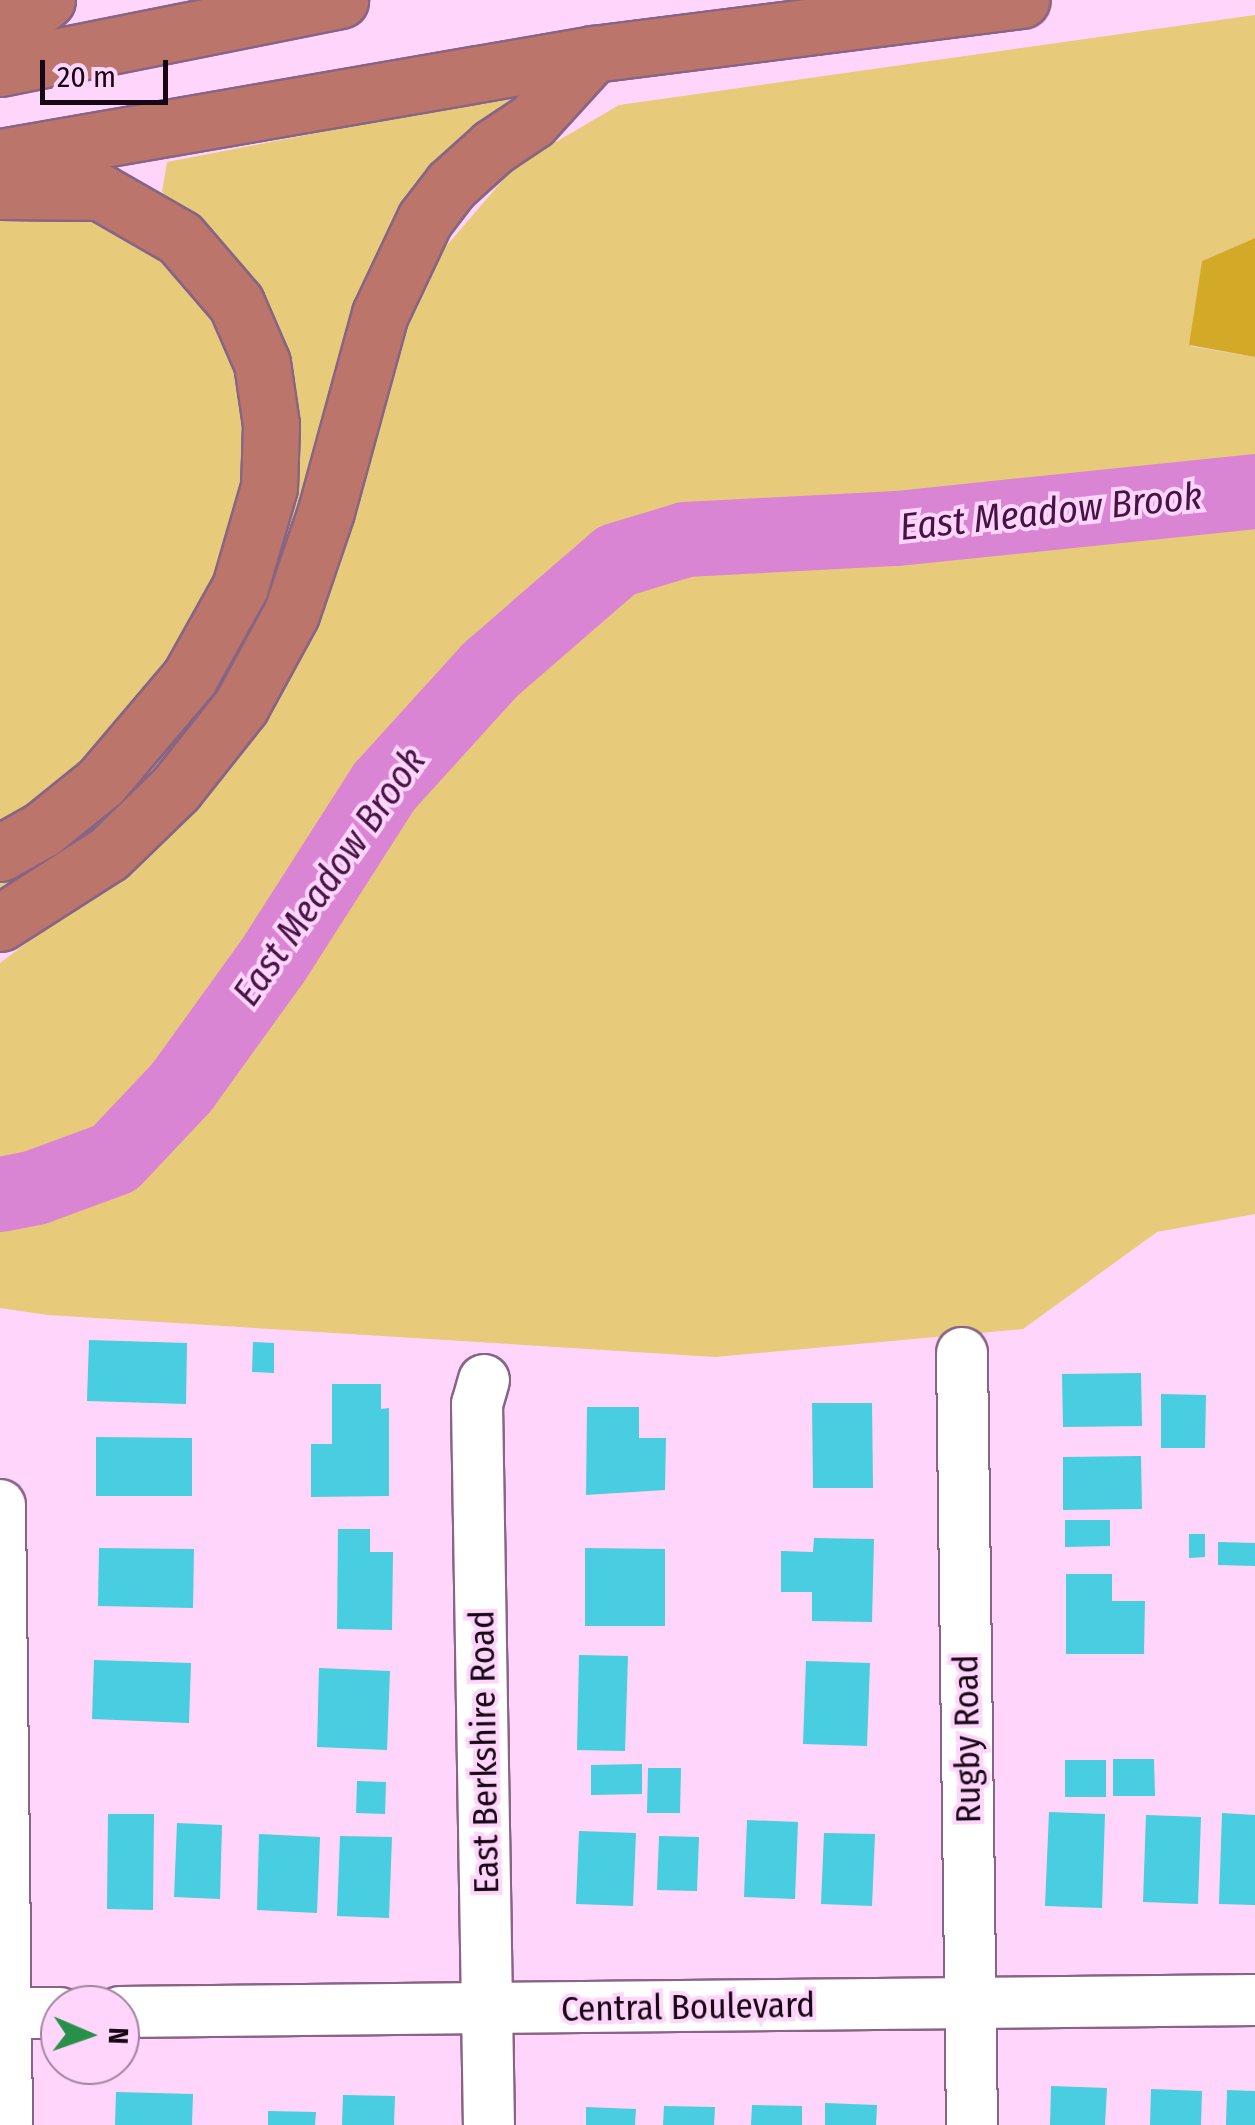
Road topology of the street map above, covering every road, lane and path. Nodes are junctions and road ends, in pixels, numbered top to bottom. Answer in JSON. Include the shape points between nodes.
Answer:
{"nodes":[{"id":1,"x":47,"y":0,"type":"edge"},
{"id":2,"x":340,"y":0,"type":"edge"},
{"id":3,"x":1022,"y":0,"type":"edge"},
{"id":4,"x":0,"y":26,"type":"edge"},
{"id":5,"x":593,"y":54,"type":"junction"},
{"id":6,"x":0,"y":68,"type":"edge"},
{"id":7,"x":0,"y":157,"type":"edge"},
{"id":8,"x":0,"y":191,"type":"edge"},
{"id":9,"x":0,"y":853,"type":"edge"},
{"id":10,"x":0,"y":923,"type":"edge"},
{"id":11,"x":962,"y":1353,"type":"dead end"},
{"id":12,"x":484,"y":1380,"type":"dead end"},
{"id":13,"x":0,"y":1505,"type":"edge"},
{"id":14,"x":1255,"y":2000,"type":"edge"},
{"id":15,"x":970,"y":2003,"type":"junction"},
{"id":16,"x":488,"y":2009,"type":"junction"},
{"id":17,"x":40,"y":2012,"type":"edge"},
{"id":18,"x":140,"y":2012,"type":"edge"},
{"id":19,"x":3,"y":2013,"type":"edge"},
{"id":20,"x":7,"y":2125,"type":"edge"},
{"id":21,"x":489,"y":2125,"type":"edge"},
{"id":22,"x":972,"y":2125,"type":"edge"}],
"edges":[{"from":1,"to":4,"type":"highway"},
{"from":2,"to":6,"type":"highway"},
{"from":3,"to":5,"type":"highway"},
{"from":5,"to":7,"type":"highway"},
{"from":5,"to":10,"type":"highway","via":[[532,121],[451,185],[425,219],[380,314],[291,614],[241,706],[176,788],[108,854]]},
{"from":8,"to":9,"type":"highway","via":[[100,192],[180,238],[236,302],[262,364],[271,426],[269,487],[240,586],[190,677],[101,782],[43,829]]},
{"from":11,"to":15,"type":"street","name":"Rugby Road"},
{"from":12,"to":16,"type":"street","name":"East Berkshire Road","via":[[477,1404]]},
{"from":13,"to":19,"type":"street"},
{"from":14,"to":15,"type":"street","name":"Central Boulevard"},
{"from":15,"to":16,"type":"street","name":"Central Boulevard"},
{"from":15,"to":22,"type":"street","name":"Rugby Road"},
{"from":16,"to":18,"type":"street","name":"Central Boulevard"},
{"from":16,"to":21,"type":"street","name":"East Berkshire Road"},
{"from":17,"to":19,"type":"street"},
{"from":19,"to":20,"type":"street"}]}
